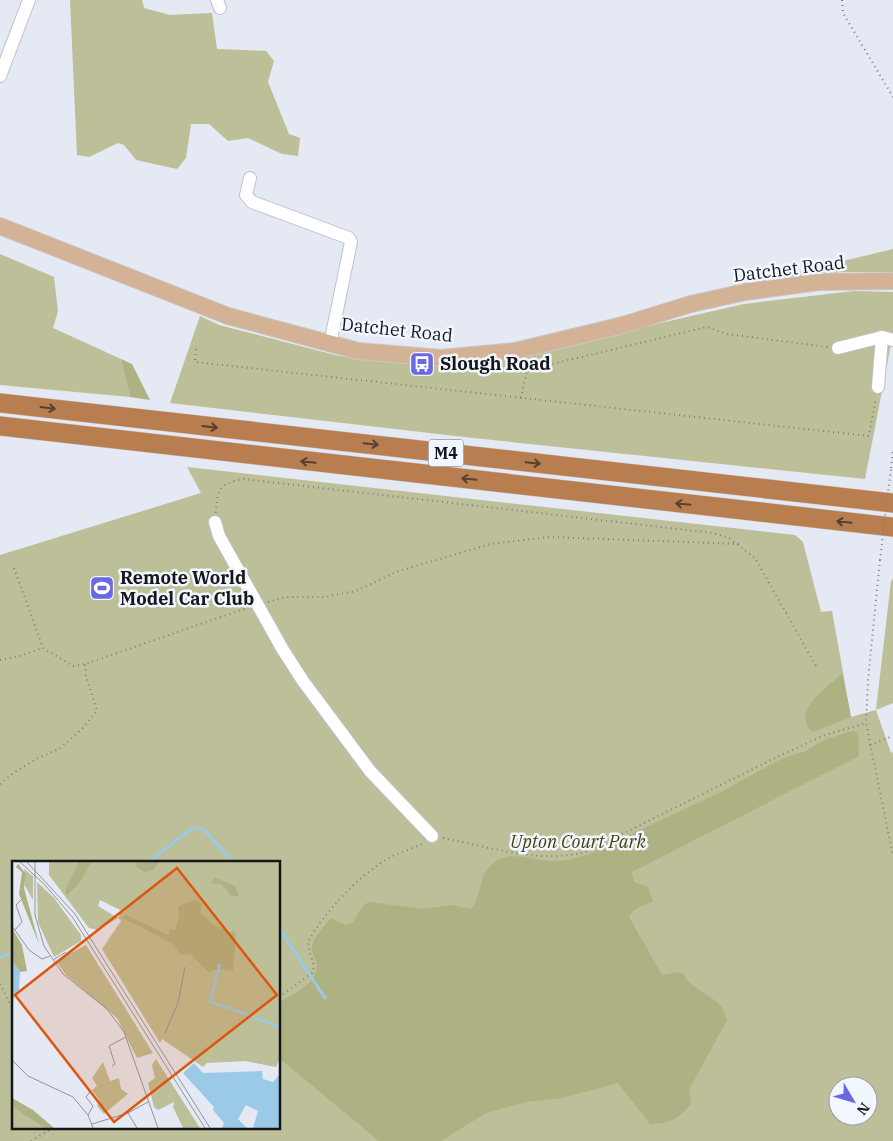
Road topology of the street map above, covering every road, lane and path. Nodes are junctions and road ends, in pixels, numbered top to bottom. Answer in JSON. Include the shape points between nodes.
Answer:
{"nodes":[{"id":1,"x":29,"y":0,"type":"edge"},
{"id":2,"x":842,"y":0,"type":"edge"},
{"id":3,"x":0,"y":76,"type":"edge"},
{"id":4,"x":893,"y":96,"type":"edge"},
{"id":5,"x":250,"y":178,"type":"dead end"},
{"id":6,"x":0,"y":226,"type":"edge"},
{"id":7,"x":893,"y":281,"type":"edge"},
{"id":8,"x":888,"y":338,"type":"edge"},
{"id":9,"x":330,"y":344,"type":"junction"},
{"id":10,"x":838,"y":348,"type":"joint"},
{"id":11,"x":196,"y":349,"type":"dead end"},
{"id":12,"x":878,"y":387,"type":"joint"},
{"id":13,"x":521,"y":398,"type":"junction"},
{"id":14,"x":0,"y":403,"type":"edge"},
{"id":15,"x":0,"y":426,"type":"edge"},
{"id":16,"x":893,"y":449,"type":"edge"},
{"id":17,"x":893,"y":503,"type":"edge"},
{"id":18,"x":215,"y":522,"type":"joint"},
{"id":19,"x":893,"y":527,"type":"edge"},
{"id":20,"x":739,"y":544,"type":"junction"},
{"id":21,"x":14,"y":568,"type":"dead end"},
{"id":22,"x":258,"y":605,"type":"junction"},
{"id":23,"x":44,"y":648,"type":"junction"},
{"id":24,"x":0,"y":660,"type":"edge"},
{"id":25,"x":85,"y":664,"type":"junction"},
{"id":26,"x":816,"y":666,"type":"dead end"},
{"id":27,"x":866,"y":723,"type":"junction"},
{"id":28,"x":893,"y":736,"type":"edge"},
{"id":29,"x":870,"y":746,"type":"junction"},
{"id":30,"x":0,"y":784,"type":"edge"},
{"id":31,"x":432,"y":836,"type":"junction"},
{"id":32,"x":893,"y":856,"type":"edge"},
{"id":33,"x":0,"y":984,"type":"edge"},
{"id":34,"x":280,"y":996,"type":"edge"},
{"id":35,"x":12,"y":1008,"type":"edge"},
{"id":36,"x":52,"y":1128,"type":"edge"},
{"id":37,"x":31,"y":1141,"type":"edge"}],
"edges":[{"from":1,"to":3,"type":"street"},
{"from":2,"to":4,"type":"path","via":[[843,13]]},
{"from":5,"to":9,"type":"street","via":[[246,195],[252,202],[349,238],[351,242]]},
{"from":6,"to":9,"type":"main road","name":"Datchet Road","via":[[228,316]]},
{"from":7,"to":9,"type":"main road","name":"Datchet Road","via":[[818,282],[745,292],[516,351],[442,358],[358,351]]},
{"from":8,"to":10,"type":"street"},
{"from":8,"to":12,"type":"street"},
{"from":10,"to":13,"type":"path","via":[[727,334],[707,327],[526,370]]},
{"from":11,"to":13,"type":"path","via":[[195,362]]},
{"from":12,"to":13,"type":"path","via":[[869,436]]},
{"from":14,"to":17,"type":"highway","number":"M4","one_way":true},
{"from":19,"to":15,"type":"highway","number":"M4","one_way":true},
{"from":16,"to":27,"type":"path","bridge":true},
{"from":18,"to":20,"type":"path","via":[[216,496],[222,486],[243,479],[713,533]]},
{"from":18,"to":22,"type":"street","via":[[219,536]]},
{"from":20,"to":22,"type":"path","via":[[549,537],[490,544],[396,572],[356,591],[324,597],[286,596]]},
{"from":20,"to":26,"type":"path","via":[[755,558]]},
{"from":21,"to":23,"type":"path"},
{"from":22,"to":25,"type":"path"},
{"from":22,"to":31,"type":"street","via":[[283,650],[338,730],[387,790]]},
{"from":23,"to":24,"type":"path"},
{"from":23,"to":25,"type":"path","via":[[73,666]]},
{"from":25,"to":30,"type":"path","via":[[97,711],[59,749],[36,759]]},
{"from":27,"to":29,"type":"path"},
{"from":27,"to":31,"type":"path","via":[[825,735],[779,756],[586,852],[551,858]]},
{"from":28,"to":29,"type":"path"},
{"from":29,"to":32,"type":"path"},
{"from":31,"to":34,"type":"path","via":[[375,867],[342,899],[308,942],[314,965],[312,974]]},
{"from":33,"to":35,"type":"path"},
{"from":36,"to":37,"type":"path"}]}
